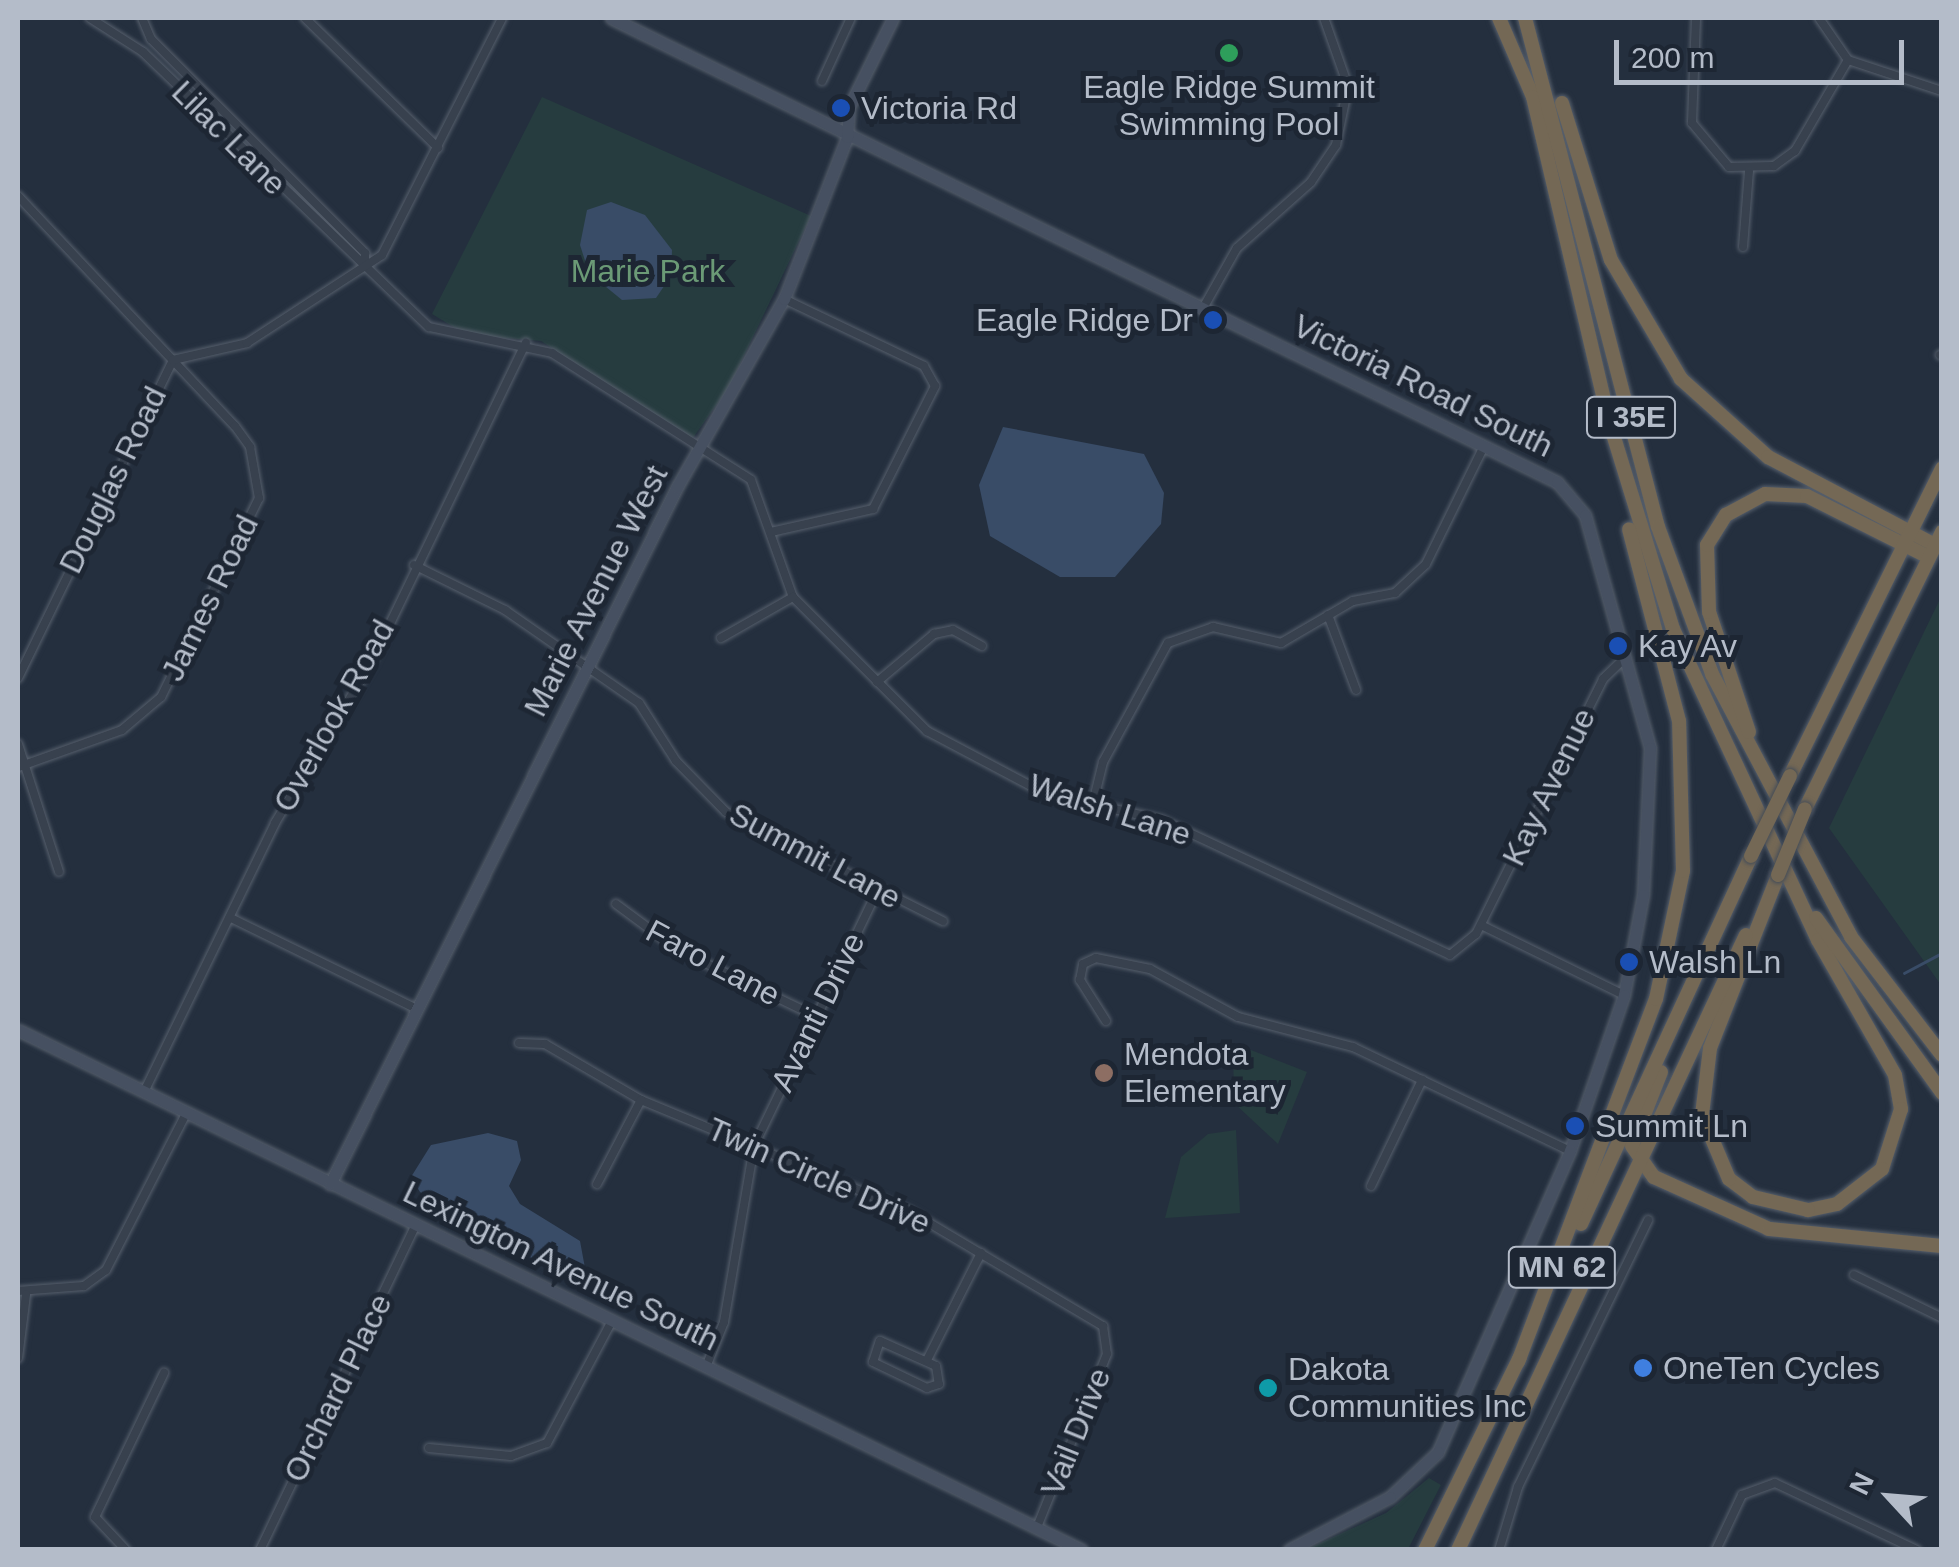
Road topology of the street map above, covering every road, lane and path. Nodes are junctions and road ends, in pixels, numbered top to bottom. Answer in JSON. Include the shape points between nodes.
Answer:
{"nodes":[{"id":1,"x":90,"y":18,"type":"edge"},
{"id":2,"x":142,"y":18,"type":"edge"},
{"id":3,"x":305,"y":18,"type":"edge"},
{"id":4,"x":502,"y":18,"type":"edge"},
{"id":5,"x":611,"y":18,"type":"edge"},
{"id":6,"x":852,"y":18,"type":"edge"},
{"id":7,"x":893,"y":18,"type":"edge"},
{"id":8,"x":1324,"y":18,"type":"edge"},
{"id":9,"x":1500,"y":18,"type":"edge"},
{"id":10,"x":1526,"y":18,"type":"edge"},
{"id":11,"x":1696,"y":18,"type":"edge"},
{"id":12,"x":1819,"y":18,"type":"edge"},
{"id":13,"x":1542,"y":56,"type":"junction"},
{"id":14,"x":1848,"y":60,"type":"junction"},
{"id":15,"x":822,"y":82,"type":"dead end"},
{"id":16,"x":1942,"y":91,"type":"edge"},
{"id":17,"x":847,"y":138,"type":"junction"},
{"id":18,"x":438,"y":148,"type":"junction"},
{"id":19,"x":1750,"y":171,"type":"junction"},
{"id":20,"x":18,"y":196,"type":"edge"},
{"id":21,"x":1743,"y":247,"type":"dead end"},
{"id":22,"x":366,"y":266,"type":"junction"},
{"id":23,"x":784,"y":299,"type":"junction"},
{"id":24,"x":1202,"y":310,"type":"junction"},
{"id":25,"x":526,"y":342,"type":"junction"},
{"id":26,"x":173,"y":360,"type":"junction"},
{"id":27,"x":1609,"y":421,"type":"junction"},
{"id":28,"x":1484,"y":446,"type":"junction"},
{"id":29,"x":700,"y":451,"type":"junction"},
{"id":30,"x":1942,"y":468,"type":"edge"},
{"id":31,"x":771,"y":532,"type":"junction"},
{"id":32,"x":1907,"y":539,"type":"junction"},
{"id":33,"x":1935,"y":545,"type":"edge"},
{"id":34,"x":414,"y":565,"type":"junction"},
{"id":35,"x":793,"y":597,"type":"junction"},
{"id":36,"x":1328,"y":615,"type":"junction"},
{"id":37,"x":720,"y":638,"type":"dead end"},
{"id":38,"x":982,"y":646,"type":"dead end"},
{"id":39,"x":1628,"y":656,"type":"junction"},
{"id":40,"x":585,"y":669,"type":"junction"},
{"id":41,"x":18,"y":678,"type":"edge"},
{"id":42,"x":877,"y":682,"type":"junction"},
{"id":43,"x":1356,"y":690,"type":"dead end"},
{"id":44,"x":18,"y":744,"type":"edge"},
{"id":45,"x":21,"y":766,"type":"edge"},
{"id":46,"x":1776,"y":802,"type":"junction"},
{"id":47,"x":1093,"y":803,"type":"junction"},
{"id":48,"x":58,"y":872,"type":"dead end"},
{"id":49,"x":1777,"y":872,"type":"junction"},
{"id":50,"x":878,"y":890,"type":"junction"},
{"id":51,"x":1802,"y":896,"type":"junction"},
{"id":52,"x":616,"y":904,"type":"dead end"},
{"id":53,"x":233,"y":918,"type":"junction"},
{"id":54,"x":943,"y":921,"type":"dead end"},
{"id":55,"x":1481,"y":924,"type":"junction"},
{"id":56,"x":1693,"y":982,"type":"junction"},
{"id":57,"x":1624,"y":995,"type":"junction"},
{"id":58,"x":416,"y":1009,"type":"junction"},
{"id":59,"x":814,"y":1016,"type":"junction"},
{"id":60,"x":1106,"y":1021,"type":"dead end"},
{"id":61,"x":18,"y":1030,"type":"edge"},
{"id":62,"x":518,"y":1043,"type":"dead end"},
{"id":63,"x":1942,"y":1055,"type":"edge"},
{"id":64,"x":1422,"y":1080,"type":"junction"},
{"id":65,"x":144,"y":1092,"type":"junction"},
{"id":66,"x":1942,"y":1094,"type":"edge"},
{"id":67,"x":641,"y":1100,"type":"junction"},
{"id":68,"x":186,"y":1114,"type":"junction"},
{"id":69,"x":754,"y":1146,"type":"junction"},
{"id":70,"x":1570,"y":1151,"type":"junction"},
{"id":71,"x":1641,"y":1166,"type":"junction"},
{"id":72,"x":330,"y":1184,"type":"junction"},
{"id":73,"x":597,"y":1184,"type":"dead end"},
{"id":74,"x":1371,"y":1186,"type":"dead end"},
{"id":75,"x":1648,"y":1220,"type":"dead end"},
{"id":76,"x":415,"y":1226,"type":"junction"},
{"id":77,"x":1942,"y":1246,"type":"edge"},
{"id":78,"x":981,"y":1253,"type":"junction"},
{"id":79,"x":1854,"y":1275,"type":"dead end"},
{"id":80,"x":22,"y":1293,"type":"edge"},
{"id":81,"x":1942,"y":1318,"type":"edge"},
{"id":82,"x":612,"y":1321,"type":"junction"},
{"id":83,"x":1109,"y":1335,"type":"joint"},
{"id":84,"x":18,"y":1358,"type":"edge"},
{"id":85,"x":927,"y":1360,"type":"junction"},
{"id":86,"x":1518,"y":1362,"type":"junction"},
{"id":87,"x":706,"y":1367,"type":"junction"},
{"id":88,"x":164,"y":1373,"type":"dead end"},
{"id":89,"x":429,"y":1448,"type":"dead end"},
{"id":90,"x":1037,"y":1527,"type":"junction"},
{"id":91,"x":126,"y":1550,"type":"edge"},
{"id":92,"x":260,"y":1550,"type":"edge"},
{"id":93,"x":1082,"y":1550,"type":"edge"},
{"id":94,"x":1289,"y":1550,"type":"edge"},
{"id":95,"x":1425,"y":1550,"type":"edge"},
{"id":96,"x":1458,"y":1550,"type":"edge"},
{"id":97,"x":1499,"y":1550,"type":"edge"},
{"id":98,"x":1716,"y":1550,"type":"edge"},
{"id":99,"x":1917,"y":1550,"type":"edge"}],
"edges":[{"from":1,"to":22,"type":"street","name":"Lilac Lane","via":[[143,52]]},
{"from":2,"to":22,"type":"street","name":"Lilac Lane","via":[[152,39],[365,253]]},
{"from":3,"to":18,"type":"street"},
{"from":4,"to":18,"type":"street","name":"Douglas Road"},
{"from":5,"to":17,"type":"street","name":"Victoria Road South"},
{"from":6,"to":15,"type":"street"},
{"from":7,"to":17,"type":"street","name":"Marie Avenue West","via":[[850,107]]},
{"from":8,"to":24,"type":"street","via":[[1348,86],[1336,145],[1311,182],[1237,248]]},
{"from":9,"to":27,"type":"highway","number":"I 35E","via":[[1533,97]]},
{"from":10,"to":13,"type":"highway","number":"I 35E"},
{"from":11,"to":19,"type":"street","via":[[1692,123],[1712,157]]},
{"from":12,"to":14,"type":"street"},
{"from":13,"to":32,"type":"highway","via":[[1611,260],[1680,379],[1768,457]]},
{"from":13,"to":46,"type":"highway","number":"I 35E","via":[[1658,527],[1712,674]]},
{"from":14,"to":16,"type":"street"},
{"from":14,"to":19,"type":"street","via":[[1794,151]]},
{"from":17,"to":23,"type":"street","name":"Marie Avenue West"},
{"from":17,"to":24,"type":"street","name":"Victoria Road South"},
{"from":18,"to":22,"type":"street","name":"Douglas Road","via":[[399,232]]},
{"from":19,"to":21,"type":"street"},
{"from":20,"to":26,"type":"street","name":"James Road"},
{"from":22,"to":25,"type":"street","name":"Lilac Lane","via":[[454,339]]},
{"from":22,"to":26,"type":"street","name":"Douglas Road","via":[[247,343]]},
{"from":23,"to":29,"type":"street","name":"Marie Avenue West"},
{"from":23,"to":31,"type":"street","via":[[924,366],[935,386],[873,508]]},
{"from":24,"to":28,"type":"street","name":"Victoria Road South"},
{"from":25,"to":29,"type":"street","name":"Lilac Lane"},
{"from":25,"to":34,"type":"street","name":"Overlook Road"},
{"from":26,"to":41,"type":"street","name":"Douglas Road"},
{"from":26,"to":45,"type":"street","name":"James Road","via":[[250,447],[259,498],[250,524],[176,674],[144,715]]},
{"from":27,"to":51,"type":"highway","number":"I 35E","via":[[1673,629]]},
{"from":27,"to":86,"type":"highway","via":[[1679,722],[1684,872],[1656,999]]},
{"from":28,"to":36,"type":"street","via":[[1416,577]]},
{"from":28,"to":39,"type":"street","name":"Victoria Road South","via":[[1578,502]]},
{"from":29,"to":31,"type":"street","name":"Walsh Lane","via":[[751,480]]},
{"from":29,"to":40,"type":"street","name":"Marie Avenue West"},
{"from":30,"to":32,"type":"highway","number":"MN 62"},
{"from":31,"to":35,"type":"street","name":"Walsh Lane"},
{"from":32,"to":33,"type":"highway"},
{"from":32,"to":46,"type":"highway","via":[[1786,492],[1744,501],[1713,532],[1709,612]]},
{"from":32,"to":56,"type":"highway","number":"MN 62","bridge":true},
{"from":33,"to":49,"type":"highway","bridge":true},
{"from":34,"to":40,"type":"street","name":"Summit Lane","via":[[506,610]]},
{"from":34,"to":53,"type":"street","name":"Overlook Road"},
{"from":35,"to":37,"type":"street"},
{"from":35,"to":42,"type":"street","name":"Walsh Lane"},
{"from":36,"to":43,"type":"street"},
{"from":36,"to":47,"type":"street","via":[[1281,643],[1213,628],[1168,643],[1102,762]]},
{"from":38,"to":42,"type":"street","via":[[954,630],[934,634]]},
{"from":39,"to":55,"type":"street","name":"Kay Avenue","via":[[1603,679]]},
{"from":39,"to":57,"type":"street","name":"Victoria Road South","via":[[1650,748],[1643,895]]},
{"from":40,"to":50,"type":"street","name":"Summit Lane","via":[[639,704],[676,761],[726,812]]},
{"from":40,"to":58,"type":"street","name":"Marie Avenue West"},
{"from":42,"to":47,"type":"street","name":"Walsh Lane","via":[[947,746],[1044,793]]},
{"from":44,"to":45,"type":"street"},
{"from":45,"to":48,"type":"street"},
{"from":46,"to":63,"type":"highway","number":"I 35E","via":[[1852,938]]},
{"from":47,"to":55,"type":"street","name":"Walsh Lane","via":[[1162,820],[1439,954],[1461,952]]},
{"from":49,"to":51,"type":"highway","via":[[1710,1048],[1702,1115],[1729,1179],[1753,1197],[1808,1210],[1837,1204],[1882,1169],[1902,1109],[1895,1075]]},
{"from":49,"to":71,"type":"highway","number":"MN 62"},
{"from":50,"to":54,"type":"street","name":"Summit Lane"},
{"from":50,"to":59,"type":"street","name":"Avanti Drive"},
{"from":51,"to":66,"type":"highway","number":"I 35E"},
{"from":52,"to":59,"type":"street","name":"Faro Lane","via":[[678,950]]},
{"from":53,"to":58,"type":"street"},
{"from":53,"to":65,"type":"street","name":"Overlook Road"},
{"from":55,"to":57,"type":"street"},
{"from":56,"to":71,"type":"highway","via":[[1634,1136]]},
{"from":56,"to":86,"type":"highway","number":"MN 62"},
{"from":57,"to":70,"type":"street","name":"Victoria Road South"},
{"from":58,"to":72,"type":"street","name":"Marie Avenue West"},
{"from":59,"to":69,"type":"street","name":"Avanti Drive"},
{"from":60,"to":64,"type":"street","via":[[1080,980],[1082,964],[1096,958],[1150,969],[1238,1017],[1353,1047]]},
{"from":61,"to":65,"type":"street","name":"Lexington Avenue South"},
{"from":62,"to":67,"type":"street","name":"Twin Circle Drive","via":[[545,1044]]},
{"from":64,"to":70,"type":"street"},
{"from":64,"to":74,"type":"street"},
{"from":65,"to":68,"type":"street","name":"Lexington Avenue South"},
{"from":67,"to":69,"type":"street","name":"Twin Circle Drive"},
{"from":67,"to":73,"type":"street"},
{"from":68,"to":72,"type":"street","name":"Lexington Avenue South"},
{"from":68,"to":80,"type":"street","via":[[106,1270],[68,1288]]},
{"from":69,"to":78,"type":"street","name":"Twin Circle Drive","via":[[909,1211]]},
{"from":69,"to":87,"type":"street","name":"Avanti Drive","via":[[724,1322]]},
{"from":70,"to":94,"type":"street","name":"Victoria Road South","via":[[1438,1452],[1390,1497]]},
{"from":71,"to":77,"type":"highway","via":[[1770,1230]]},
{"from":71,"to":96,"type":"highway","number":"MN 62"},
{"from":72,"to":76,"type":"street","name":"Lexington Avenue South"},
{"from":75,"to":97,"type":"street"},
{"from":76,"to":82,"type":"street","name":"Lexington Avenue South"},
{"from":76,"to":92,"type":"street","name":"Orchard Place"},
{"from":78,"to":83,"type":"street","name":"Twin Circle Drive"},
{"from":78,"to":85,"type":"street"},
{"from":79,"to":81,"type":"street"},
{"from":80,"to":84,"type":"street"},
{"from":82,"to":87,"type":"street","name":"Lexington Avenue South"},
{"from":82,"to":89,"type":"street","via":[[547,1443],[511,1456]]},
{"from":83,"to":90,"type":"street","name":"Vail Drive"},
{"from":85,"to":85,"type":"street","via":[[888,1341],[869,1352],[927,1388],[943,1378]]},
{"from":86,"to":95,"type":"highway","number":"MN 62"},
{"from":87,"to":90,"type":"street","name":"Lexington Avenue South"},
{"from":88,"to":91,"type":"street","via":[[95,1517]]},
{"from":90,"to":93,"type":"street","name":"Lexington Avenue South"},
{"from":98,"to":99,"type":"street","via":[[1742,1495],[1775,1483]]}]}
